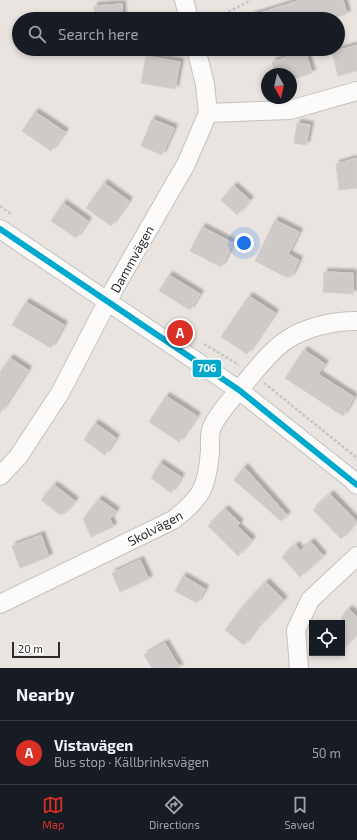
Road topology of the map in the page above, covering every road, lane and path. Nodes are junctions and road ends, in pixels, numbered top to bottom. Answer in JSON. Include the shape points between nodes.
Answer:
{"nodes":[{"id":1,"x":184,"y":0,"type":"edge"},
{"id":2,"x":251,"y":0,"type":"edge"},
{"id":3,"x":187,"y":12,"type":"edge"},
{"id":4,"x":228,"y":12,"type":"edge"},
{"id":5,"x":198,"y":56,"type":"edge"},
{"id":6,"x":357,"y":91,"type":"edge"},
{"id":7,"x":208,"y":113,"type":"junction"},
{"id":8,"x":0,"y":229,"type":"edge"},
{"id":9,"x":108,"y":303,"type":"junction"},
{"id":10,"x":357,"y":321,"type":"edge"},
{"id":11,"x":239,"y":390,"type":"junction"},
{"id":12,"x":0,"y":476,"type":"edge"},
{"id":13,"x":357,"y":486,"type":"edge"},
{"id":14,"x":357,"y":556,"type":"edge"},
{"id":15,"x":0,"y":604,"type":"edge"},
{"id":16,"x":299,"y":668,"type":"edge"}],
"edges":[{"from":1,"to":3,"type":"street"},
{"from":2,"to":4,"type":"path"},
{"from":5,"to":7,"type":"street","name":"Dammvägen","via":[[205,84]]},
{"from":6,"to":7,"type":"street","via":[[290,110]]},
{"from":7,"to":9,"type":"street","name":"Dammvägen","via":[[186,164]]},
{"from":8,"to":9,"type":"street"},
{"from":9,"to":11,"type":"street"},
{"from":9,"to":12,"type":"street","name":"Dammvägen","via":[[60,393],[18,458]]},
{"from":10,"to":11,"type":"street","name":"Skolvägen","via":[[340,321],[310,329],[284,341]]},
{"from":11,"to":13,"type":"street"},
{"from":11,"to":15,"type":"street","name":"Skolvägen","via":[[221,411],[211,429],[208,477],[188,509],[173,520]]},
{"from":14,"to":16,"type":"street","via":[[310,600],[296,630]]}]}
